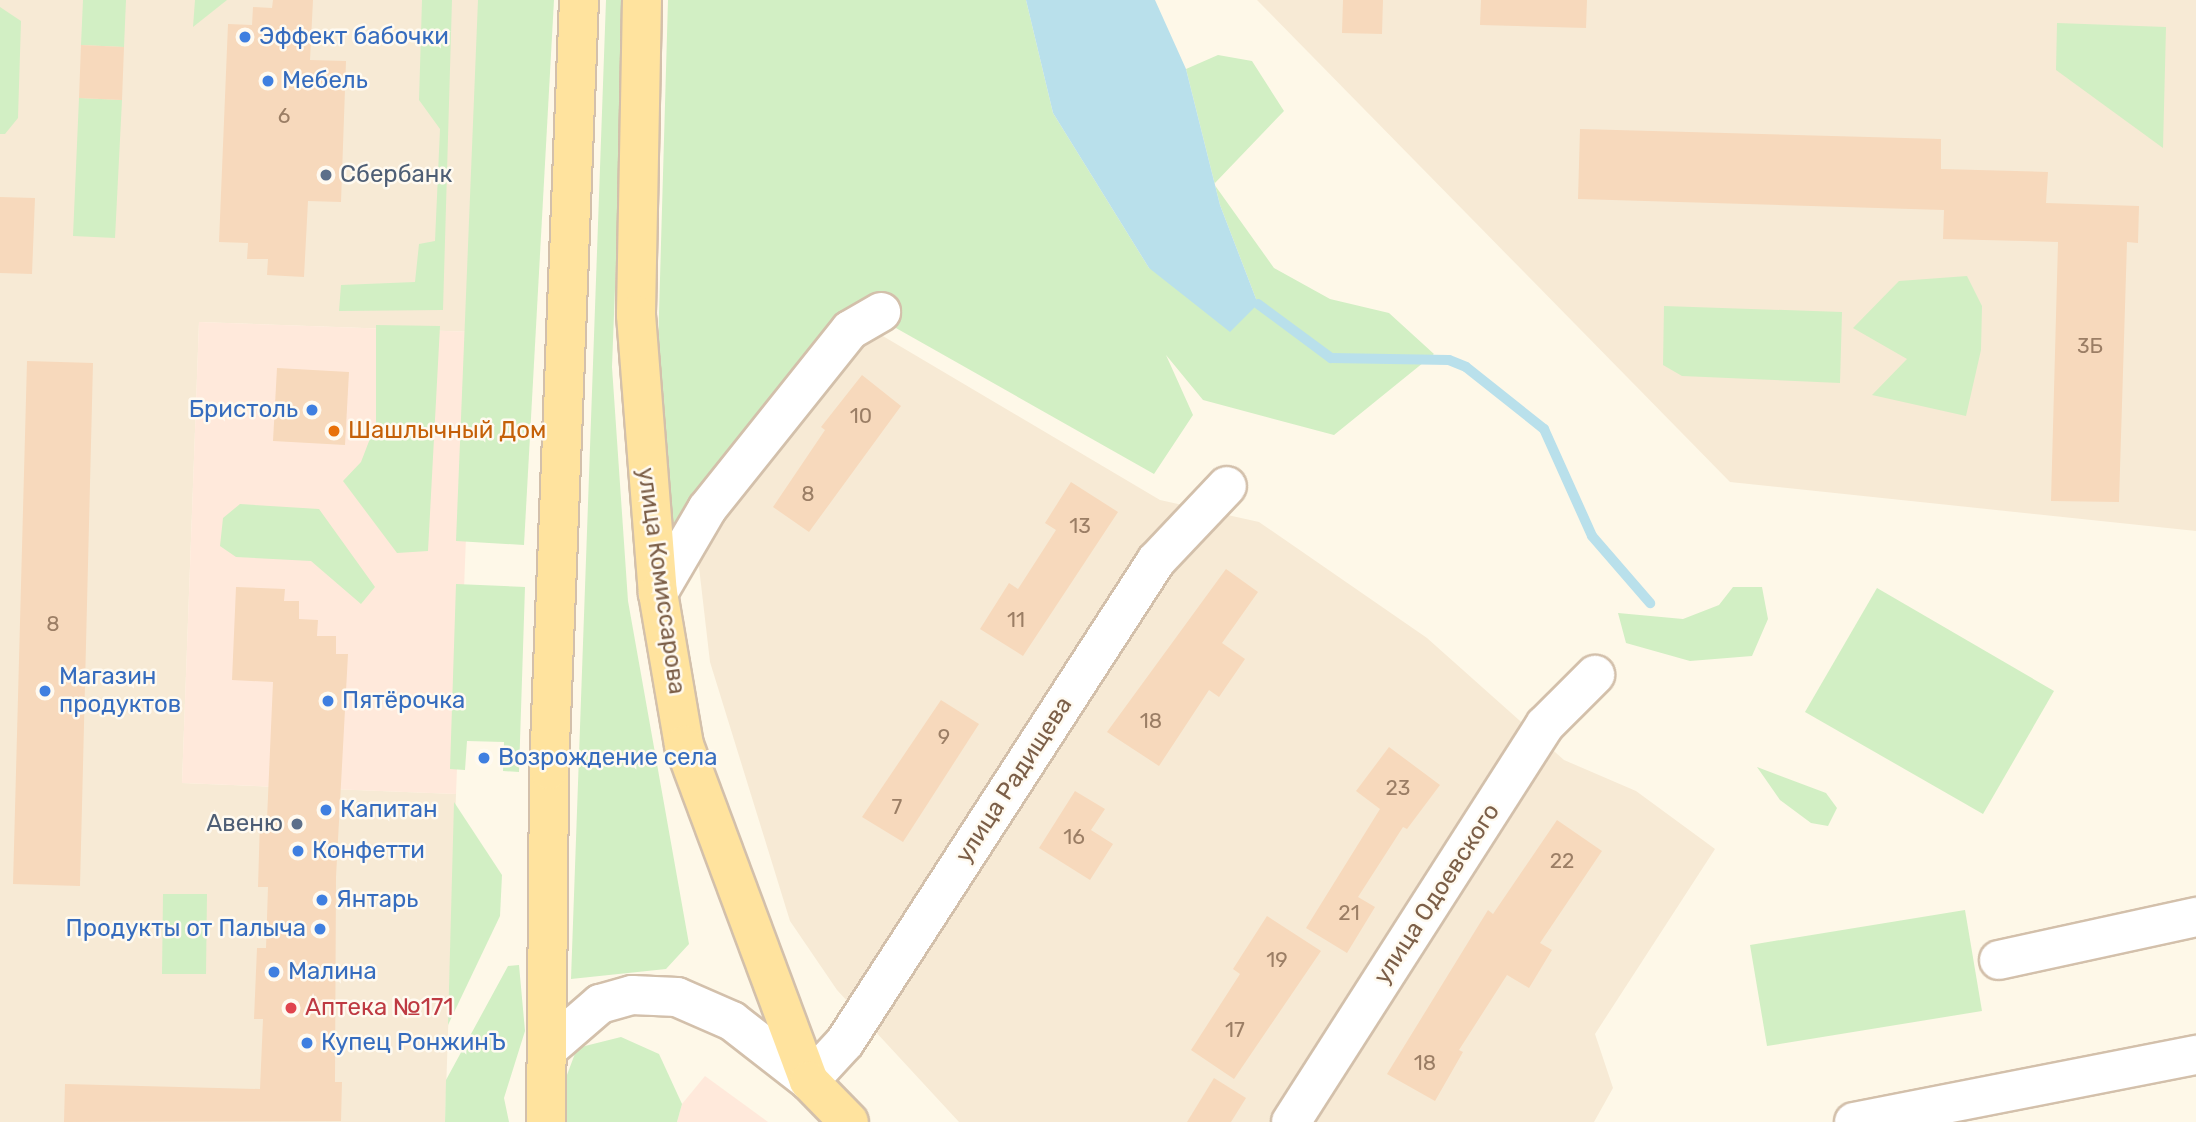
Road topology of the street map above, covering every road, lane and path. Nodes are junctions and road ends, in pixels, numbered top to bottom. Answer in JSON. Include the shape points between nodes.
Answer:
{"nodes":[{"id":1,"x":579,"y":0,"type":"edge"},
{"id":2,"x":642,"y":0,"type":"edge"},
{"id":3,"x":881,"y":312,"type":"dead end"},
{"id":4,"x":1227,"y":486,"type":"dead end"},
{"id":5,"x":658,"y":593,"type":"junction"},
{"id":6,"x":1595,"y":675,"type":"dead end"},
{"id":7,"x":2196,"y":917,"type":"edge"},
{"id":8,"x":1998,"y":960,"type":"dead end"},
{"id":9,"x":548,"y":1049,"type":"junction"},
{"id":10,"x":2196,"y":1055,"type":"edge"},
{"id":11,"x":809,"y":1081,"type":"junction"},
{"id":12,"x":546,"y":1122,"type":"edge"},
{"id":13,"x":849,"y":1122,"type":"edge"},
{"id":14,"x":1291,"y":1122,"type":"edge"},
{"id":15,"x":1854,"y":1122,"type":"edge"}],
"edges":[{"from":1,"to":9,"type":"main road","via":[[549,770]]},
{"from":2,"to":5,"type":"main road","name":"улица Комиссарова","via":[[636,315]]},
{"from":3,"to":5,"type":"street","via":[[850,330],[707,509]]},
{"from":4,"to":11,"type":"street","name":"улица Радищева","via":[[1156,561],[845,1042]]},
{"from":5,"to":11,"type":"main road","name":"улица Комиссарова","via":[[684,745]]},
{"from":6,"to":14,"type":"street","name":"улица Одоевского","via":[[1545,725]]},
{"from":7,"to":8,"type":"street"},
{"from":9,"to":11,"type":"street","via":[[600,1004],[632,995],[677,997],[732,1021]]},
{"from":9,"to":12,"type":"main road"},
{"from":10,"to":15,"type":"street"},
{"from":11,"to":13,"type":"main road","name":"улица Комиссарова"}]}
